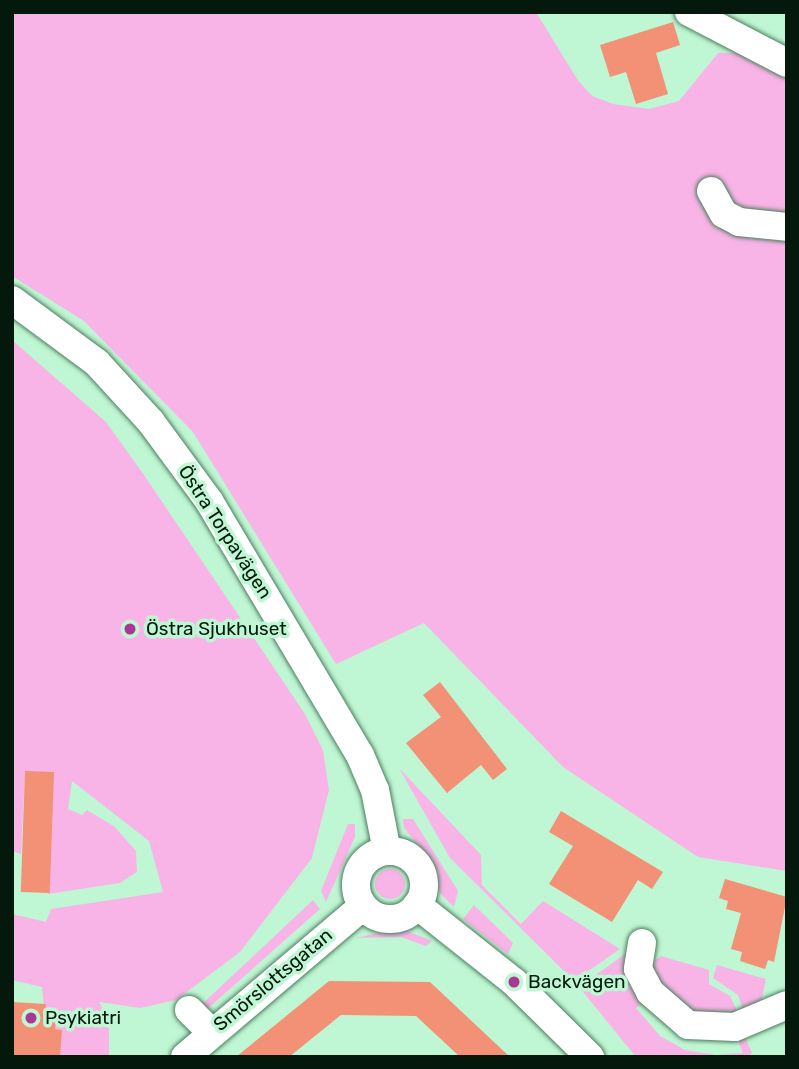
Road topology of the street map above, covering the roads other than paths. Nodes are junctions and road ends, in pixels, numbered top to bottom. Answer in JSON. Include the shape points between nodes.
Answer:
{"nodes":[{"id":1,"x":689,"y":12,"type":"edge"},
{"id":2,"x":787,"y":62,"type":"edge"},
{"id":3,"x":711,"y":191,"type":"dead end"},
{"id":4,"x":787,"y":227,"type":"edge"},
{"id":5,"x":12,"y":300,"type":"edge"},
{"id":6,"x":387,"y":851,"type":"junction"},
{"id":7,"x":417,"y":905,"type":"junction"},
{"id":8,"x":363,"y":906,"type":"junction"},
{"id":9,"x":642,"y":943,"type":"dead end"},
{"id":10,"x":787,"y":1005,"type":"edge"},
{"id":11,"x":189,"y":1010,"type":"dead end"},
{"id":12,"x":211,"y":1032,"type":"junction"},
{"id":13,"x":185,"y":1057,"type":"edge"},
{"id":14,"x":590,"y":1057,"type":"edge"}],
"edges":[{"from":1,"to":2,"type":"street"},
{"from":3,"to":4,"type":"street","via":[[724,214],[739,222]]},
{"from":5,"to":6,"type":"street","name":"Östra Torpavägen","via":[[97,363],[151,422],[209,501],[360,755],[375,790]]},
{"from":6,"to":7,"type":"street","via":[[402,853],[419,868],[424,883]]},
{"from":6,"to":8,"type":"street","via":[[359,871]]},
{"from":7,"to":8,"type":"street","via":[[395,919]]},
{"from":7,"to":14,"type":"street","via":[[514,982]]},
{"from":8,"to":12,"type":"street","name":"Smörslottsgatan"},
{"from":9,"to":10,"type":"street","via":[[638,969],[650,992],[688,1025],[735,1027]]},
{"from":11,"to":12,"type":"street"},
{"from":12,"to":13,"type":"street","name":"Smörslottsgatan"}]}
